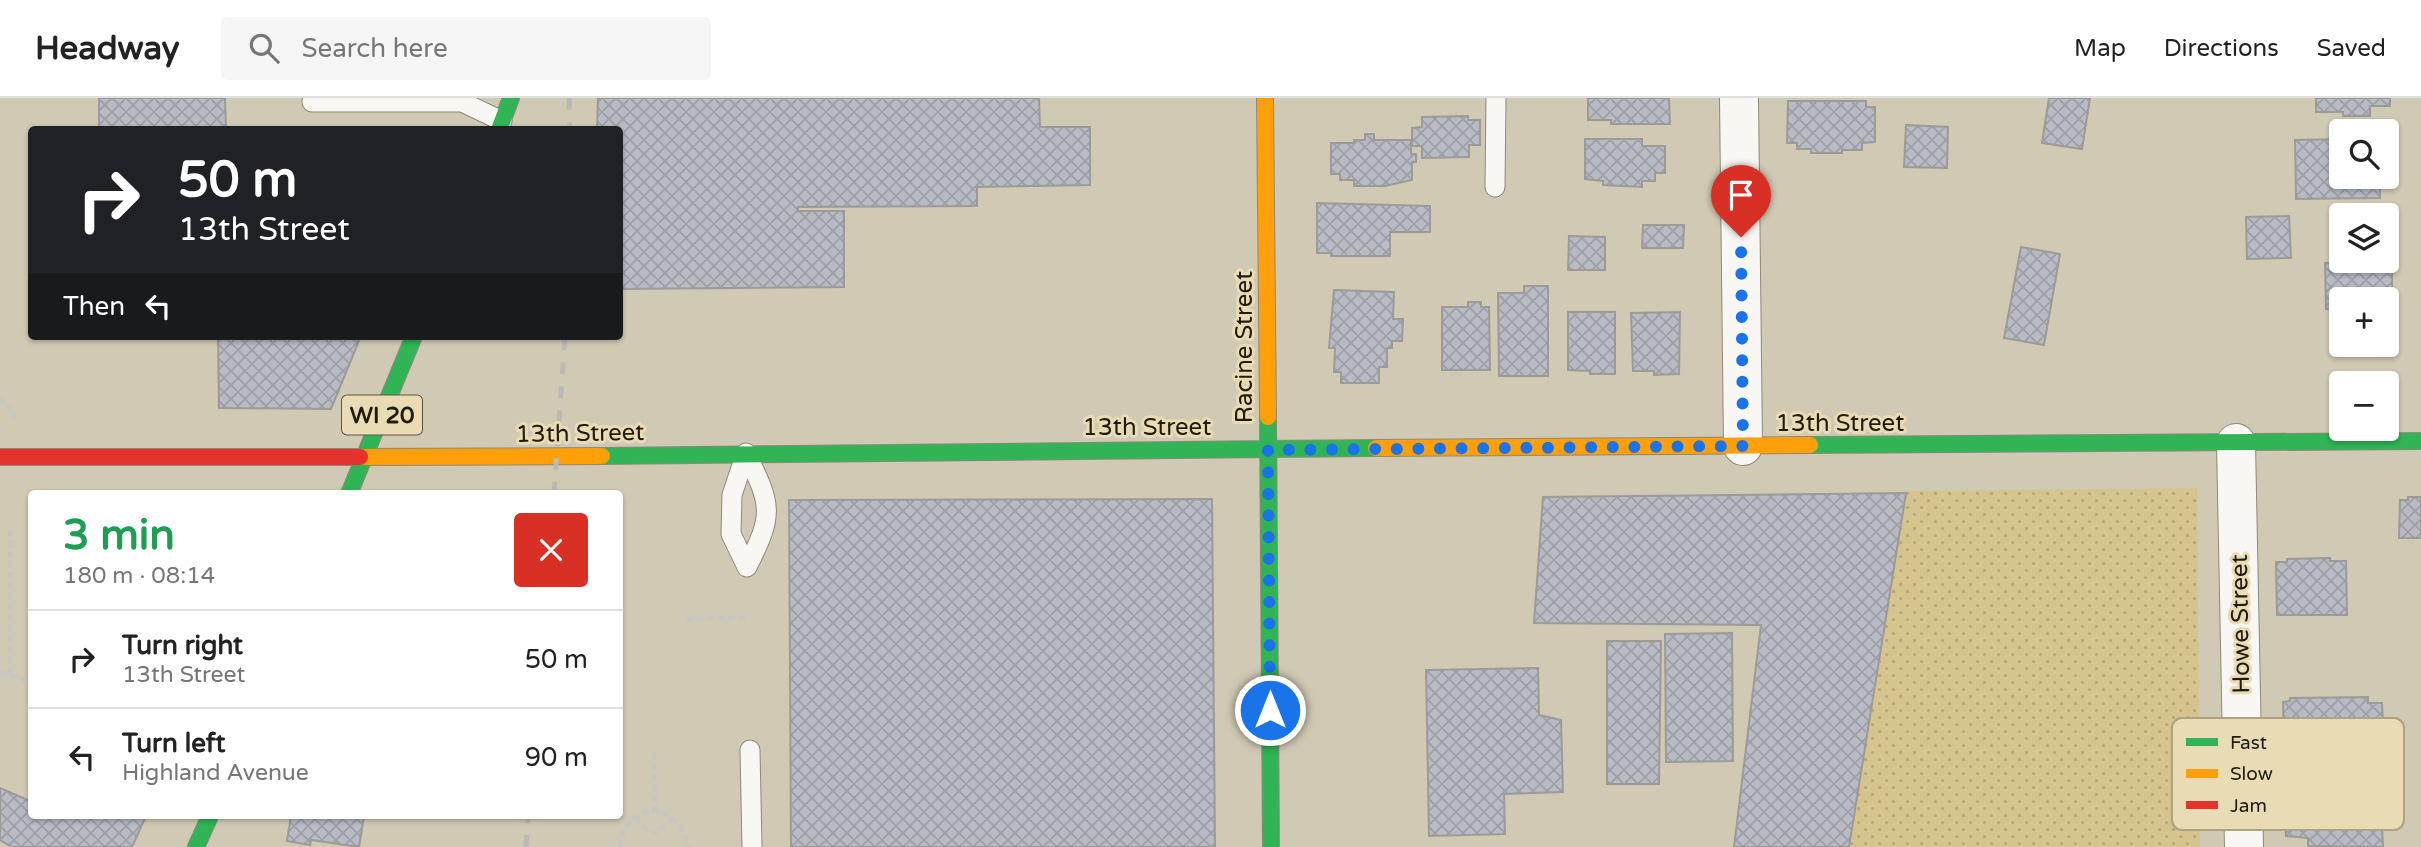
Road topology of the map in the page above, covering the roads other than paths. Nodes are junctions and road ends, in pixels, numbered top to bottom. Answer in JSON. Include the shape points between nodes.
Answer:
{"nodes":[{"id":1,"x":512,"y":98,"type":"edge"},
{"id":2,"x":1265,"y":98,"type":"edge"},
{"id":3,"x":1496,"y":98,"type":"edge"},
{"id":4,"x":1739,"y":98,"type":"edge"},
{"id":5,"x":312,"y":102,"type":"dead end"},
{"id":6,"x":500,"y":125,"type":"edge"},
{"id":7,"x":1495,"y":187,"type":"dead end"},
{"id":8,"x":412,"y":340,"type":"edge"},
{"id":9,"x":2421,"y":441,"type":"edge"},
{"id":10,"x":2236,"y":443,"type":"junction"},
{"id":11,"x":1743,"y":446,"type":"junction"},
{"id":12,"x":1268,"y":450,"type":"junction"},
{"id":13,"x":746,"y":453,"type":"junction"},
{"id":14,"x":366,"y":455,"type":"junction"},
{"id":15,"x":0,"y":457,"type":"edge"},
{"id":16,"x":351,"y":490,"type":"edge"},
{"id":17,"x":2241,"y":718,"type":"edge"},
{"id":18,"x":750,"y":750,"type":"dead end"},
{"id":19,"x":209,"y":819,"type":"edge"},
{"id":20,"x":196,"y":847,"type":"edge"},
{"id":21,"x":752,"y":847,"type":"edge"},
{"id":22,"x":1271,"y":847,"type":"edge"}],
"edges":[{"from":1,"to":6,"type":"street"},
{"from":2,"to":12,"type":"street","name":"Racine Street"},
{"from":3,"to":7,"type":"lane"},
{"from":4,"to":11,"type":"street"},
{"from":5,"to":6,"type":"lane","via":[[462,102]]},
{"from":8,"to":14,"type":"street","number":"WI 20"},
{"from":9,"to":10,"type":"street","name":"13th Street"},
{"from":10,"to":11,"type":"street","name":"13th Street"},
{"from":10,"to":17,"type":"street","name":"Howe Street"},
{"from":11,"to":12,"type":"street","name":"13th Street"},
{"from":12,"to":13,"type":"street","name":"13th Street"},
{"from":12,"to":22,"type":"street","name":"Racine Street"},
{"from":13,"to":13,"type":"lane","via":[[732,495],[731,534],[747,567],[766,529],[766,495]]},
{"from":13,"to":14,"type":"street","name":"13th Street"},
{"from":14,"to":15,"type":"street","name":"13th Street"},
{"from":14,"to":16,"type":"street","number":"WI 20"},
{"from":18,"to":21,"type":"lane"},
{"from":19,"to":20,"type":"street"}]}
